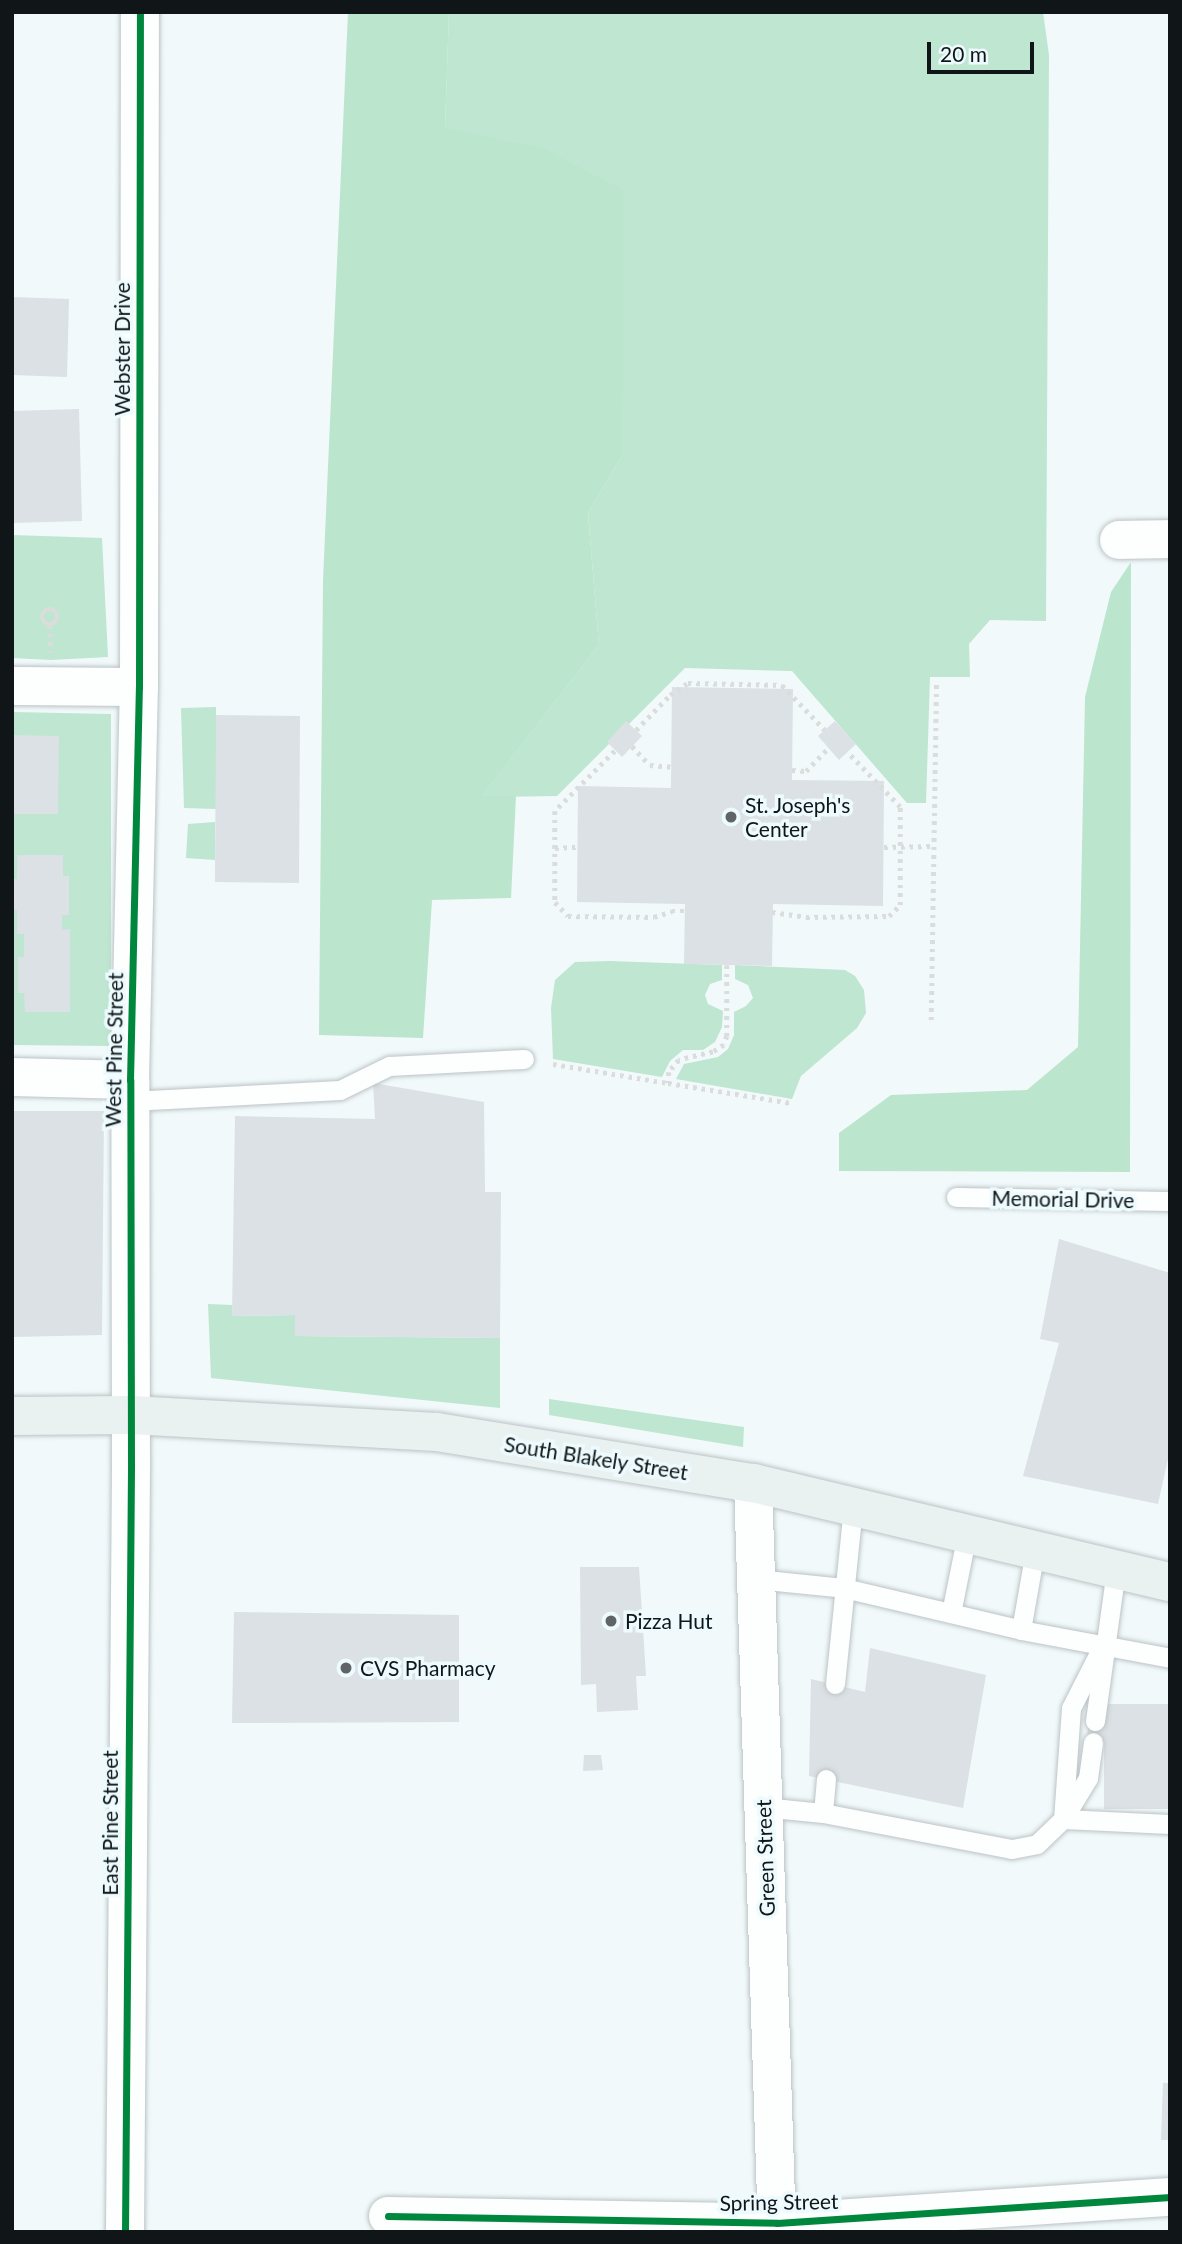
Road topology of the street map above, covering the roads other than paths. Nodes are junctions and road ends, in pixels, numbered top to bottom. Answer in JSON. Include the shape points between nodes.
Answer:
{"nodes":[{"id":1,"x":139,"y":12,"type":"edge"},
{"id":2,"x":1170,"y":539,"type":"edge"},
{"id":3,"x":1119,"y":540,"type":"dead end"},
{"id":4,"x":12,"y":686,"type":"edge"},
{"id":5,"x":139,"y":687,"type":"junction"},
{"id":6,"x":524,"y":1059,"type":"dead end"},
{"id":7,"x":12,"y":1077,"type":"edge"},
{"id":8,"x":130,"y":1091,"type":"junction"},
{"id":9,"x":956,"y":1197,"type":"dead end"},
{"id":10,"x":1170,"y":1201,"type":"edge"},
{"id":11,"x":131,"y":1415,"type":"junction"},
{"id":12,"x":12,"y":1416,"type":"edge"},
{"id":13,"x":753,"y":1483,"type":"junction"},
{"id":14,"x":853,"y":1507,"type":"junction"},
{"id":15,"x":967,"y":1534,"type":"junction"},
{"id":16,"x":1035,"y":1550,"type":"junction"},
{"id":17,"x":1116,"y":1569,"type":"junction"},
{"id":18,"x":756,"y":1579,"type":"junction"},
{"id":19,"x":1170,"y":1582,"type":"edge"},
{"id":20,"x":844,"y":1588,"type":"junction"},
{"id":21,"x":951,"y":1613,"type":"junction"},
{"id":22,"x":1021,"y":1630,"type":"junction"},
{"id":23,"x":1103,"y":1645,"type":"junction"},
{"id":24,"x":1170,"y":1658,"type":"edge"},
{"id":25,"x":835,"y":1684,"type":"dead end"},
{"id":26,"x":1094,"y":1721,"type":"dead end"},
{"id":27,"x":1093,"y":1742,"type":"dead end"},
{"id":28,"x":826,"y":1779,"type":"dead end"},
{"id":29,"x":763,"y":1807,"type":"junction"},
{"id":30,"x":823,"y":1813,"type":"junction"},
{"id":31,"x":1063,"y":1819,"type":"junction"},
{"id":32,"x":1170,"y":1824,"type":"edge"},
{"id":33,"x":1170,"y":2197,"type":"edge"},
{"id":34,"x":388,"y":2216,"type":"dead end"},
{"id":35,"x":777,"y":2227,"type":"edge"},
{"id":36,"x":125,"y":2232,"type":"edge"}],
"edges":[{"from":1,"to":5,"type":"street","name":"Webster Drive"},
{"from":2,"to":3,"type":"street"},
{"from":4,"to":5,"type":"street"},
{"from":5,"to":8,"type":"street","name":"West Pine Street"},
{"from":6,"to":8,"type":"lane","via":[[389,1066],[340,1090]]},
{"from":7,"to":8,"type":"street"},
{"from":8,"to":11,"type":"street","name":"West Pine Street"},
{"from":9,"to":10,"type":"lane","name":"Memorial Drive"},
{"from":11,"to":12,"type":"main road","name":"South Blakely Street"},
{"from":11,"to":13,"type":"main road","name":"South Blakely Street","via":[[437,1432]]},
{"from":11,"to":36,"type":"street","name":"East Pine Street"},
{"from":13,"to":14,"type":"main road","name":"South Blakely Street"},
{"from":13,"to":18,"type":"street","name":"Green Street"},
{"from":14,"to":15,"type":"main road","name":"South Blakely Street"},
{"from":14,"to":20,"type":"lane"},
{"from":15,"to":16,"type":"main road","name":"South Blakely Street"},
{"from":15,"to":21,"type":"lane"},
{"from":16,"to":17,"type":"main road","name":"South Blakely Street"},
{"from":16,"to":22,"type":"lane"},
{"from":17,"to":19,"type":"main road","name":"South Blakely Street"},
{"from":17,"to":23,"type":"lane"},
{"from":18,"to":20,"type":"lane"},
{"from":18,"to":29,"type":"street","name":"Green Street"},
{"from":20,"to":21,"type":"lane"},
{"from":20,"to":25,"type":"lane"},
{"from":21,"to":22,"type":"lane"},
{"from":22,"to":23,"type":"lane"},
{"from":23,"to":24,"type":"lane"},
{"from":23,"to":26,"type":"lane"},
{"from":23,"to":31,"type":"lane","via":[[1071,1709]]},
{"from":27,"to":31,"type":"lane","via":[[1088,1778]]},
{"from":28,"to":30,"type":"lane"},
{"from":29,"to":30,"type":"lane"},
{"from":29,"to":35,"type":"street","name":"Green Street"},
{"from":30,"to":31,"type":"lane","via":[[1012,1849],[1037,1844]]},
{"from":31,"to":32,"type":"lane"},
{"from":33,"to":35,"type":"street","name":"Spring Street"},
{"from":34,"to":35,"type":"street","name":"Spring Street"}]}
